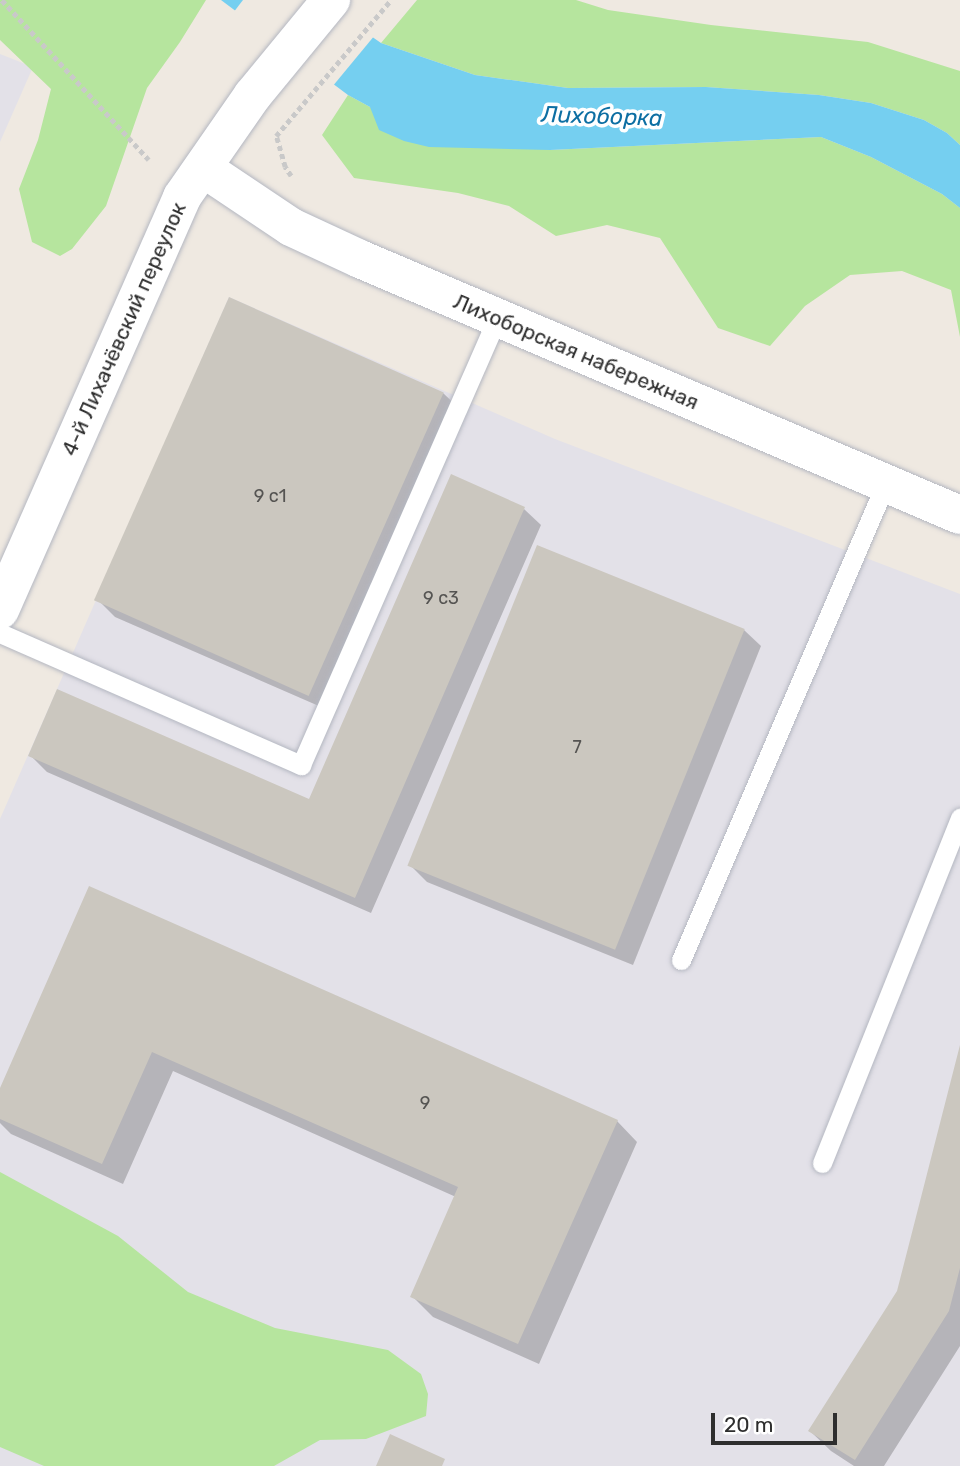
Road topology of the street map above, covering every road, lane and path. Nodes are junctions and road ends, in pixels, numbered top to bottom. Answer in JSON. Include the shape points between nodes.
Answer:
{"nodes":[{"id":1,"x":2,"y":0,"type":"edge"},
{"id":2,"x":331,"y":0,"type":"edge"},
{"id":3,"x":391,"y":1,"type":"edge"},
{"id":4,"x":289,"y":125,"type":"dead end"},
{"id":5,"x":149,"y":160,"type":"dead end"},
{"id":6,"x":203,"y":168,"type":"junction"},
{"id":7,"x":497,"y":318,"type":"junction"},
{"id":8,"x":885,"y":485,"type":"junction"},
{"id":9,"x":960,"y":515,"type":"edge"},
{"id":10,"x":0,"y":610,"type":"edge"},
{"id":11,"x":0,"y":633,"type":"edge"},
{"id":12,"x":960,"y":818,"type":"edge"},
{"id":13,"x":681,"y":960,"type":"dead end"},
{"id":14,"x":822,"y":1163,"type":"dead end"}],
"edges":[{"from":1,"to":5,"type":"path"},
{"from":2,"to":6,"type":"street","name":"4-й Лихачёвский переулок","via":[[253,95]]},
{"from":3,"to":4,"type":"path"},
{"from":6,"to":7,"type":"street","name":"Лихоборская набережная","via":[[290,227]]},
{"from":6,"to":10,"type":"street","name":"4-й Лихачёвский переулок","via":[[182,197],[154,255]]},
{"from":7,"to":8,"type":"street","name":"Лихоборская набережная"},
{"from":7,"to":11,"type":"lane","via":[[301,765]]},
{"from":8,"to":9,"type":"street","name":"Лихоборская набережная"},
{"from":8,"to":13,"type":"lane"},
{"from":12,"to":14,"type":"lane"}]}
